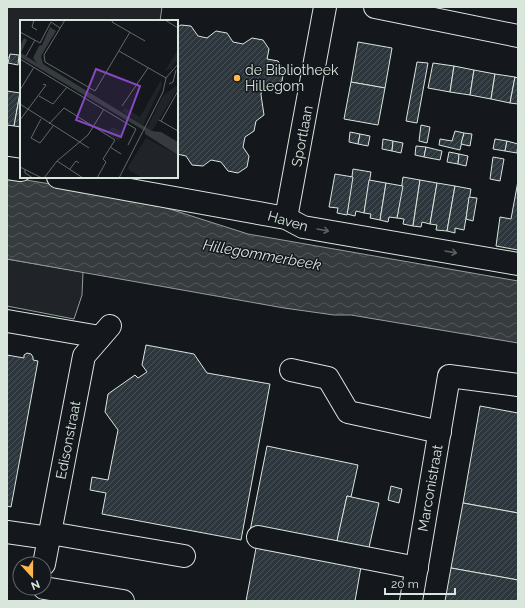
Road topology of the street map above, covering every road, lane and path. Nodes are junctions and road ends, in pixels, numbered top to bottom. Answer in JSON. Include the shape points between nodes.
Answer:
{"nodes":[{"id":1,"x":326,"y":7,"type":"edge"},
{"id":2,"x":375,"y":7,"type":"edge"},
{"id":3,"x":518,"y":36,"type":"edge"},
{"id":4,"x":7,"y":168,"type":"edge"},
{"id":5,"x":20,"y":170,"type":"edge"},
{"id":6,"x":64,"y":178,"type":"edge"},
{"id":7,"x":286,"y":218,"type":"junction"},
{"id":8,"x":518,"y":264,"type":"edge"},
{"id":9,"x":7,"y":321,"type":"edge"},
{"id":10,"x":291,"y":370,"type":"dead end"},
{"id":11,"x":518,"y":385,"type":"edge"},
{"id":12,"x":440,"y":432,"type":"junction"},
{"id":13,"x":7,"y":532,"type":"edge"},
{"id":14,"x":49,"y":536,"type":"junction"},
{"id":15,"x":258,"y":537,"type":"dead end"},
{"id":16,"x":45,"y":556,"type":"edge"},
{"id":17,"x":184,"y":556,"type":"dead end"},
{"id":18,"x":417,"y":568,"type":"junction"},
{"id":19,"x":52,"y":589,"type":"edge"},
{"id":20,"x":123,"y":601,"type":"edge"},
{"id":21,"x":411,"y":601,"type":"edge"}],
"edges":[{"from":1,"to":7,"type":"street","name":"Sportlaan"},
{"from":2,"to":3,"type":"street"},
{"from":4,"to":5,"type":"street"},
{"from":6,"to":7,"type":"street","name":"Haven"},
{"from":7,"to":8,"type":"street","name":"Haven","one_way":true,"via":[[303,227]]},
{"from":9,"to":14,"type":"street","name":"Edisonstraat","via":[[105,332],[84,356]]},
{"from":10,"to":12,"type":"street","via":[[328,378],[348,412]]},
{"from":11,"to":12,"type":"street","name":"Marconistraat","via":[[449,376]]},
{"from":12,"to":18,"type":"street","name":"Marconistraat"},
{"from":13,"to":14,"type":"street"},
{"from":14,"to":16,"type":"street","name":"Edisonstraat"},
{"from":14,"to":17,"type":"street"},
{"from":15,"to":18,"type":"street"},
{"from":18,"to":21,"type":"street","name":"Marconistraat"},
{"from":19,"to":20,"type":"street"}]}
